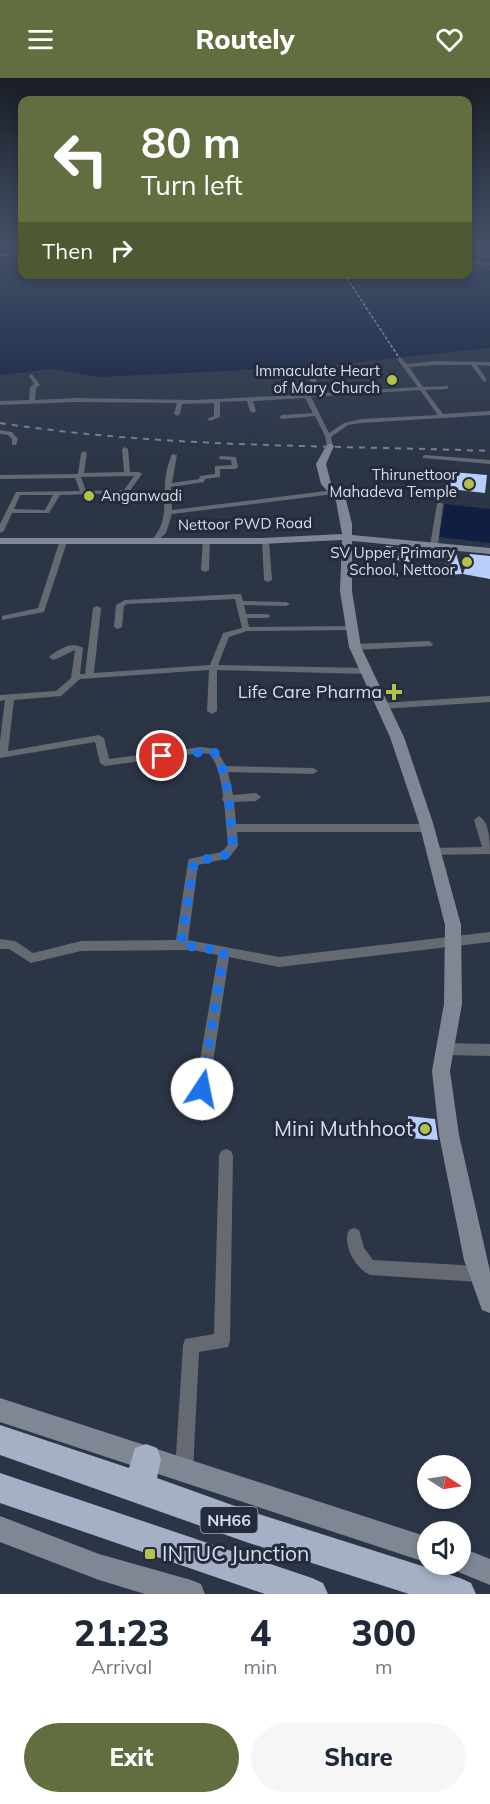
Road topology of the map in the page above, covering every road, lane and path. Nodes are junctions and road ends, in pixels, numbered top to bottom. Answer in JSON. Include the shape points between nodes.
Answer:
{"nodes":[{"id":1,"x":400,"y":359,"type":"dead end"},
{"id":2,"x":473,"y":364,"type":"junction"},
{"id":3,"x":490,"y":364,"type":"edge"},
{"id":4,"x":405,"y":366,"type":"junction"},
{"id":5,"x":32,"y":376,"type":"dead end"},
{"id":6,"x":311,"y":376,"type":"dead end"},
{"id":7,"x":484,"y":380,"type":"dead end"},
{"id":8,"x":446,"y":387,"type":"dead end"},
{"id":9,"x":423,"y":390,"type":"junction"},
{"id":10,"x":190,"y":391,"type":"dead end"},
{"id":11,"x":370,"y":394,"type":"dead end"},
{"id":12,"x":321,"y":395,"type":"junction"},
{"id":13,"x":307,"y":396,"type":"junction"},
{"id":14,"x":249,"y":398,"type":"junction"},
{"id":15,"x":217,"y":401,"type":"junction"},
{"id":16,"x":32,"y":402,"type":"junction"},
{"id":17,"x":157,"y":402,"type":"junction"},
{"id":18,"x":180,"y":402,"type":"junction"},
{"id":19,"x":194,"y":402,"type":"junction"},
{"id":20,"x":0,"y":403,"type":"edge"},
{"id":21,"x":151,"y":410,"type":"dead end"},
{"id":22,"x":253,"y":411,"type":"dead end"},
{"id":23,"x":490,"y":413,"type":"edge"},
{"id":24,"x":177,"y":414,"type":"dead end"},
{"id":25,"x":317,"y":414,"type":"junction"},
{"id":26,"x":441,"y":415,"type":"junction"},
{"id":27,"x":282,"y":417,"type":"dead end"},
{"id":28,"x":210,"y":419,"type":"dead end"},
{"id":29,"x":0,"y":432,"type":"edge"},
{"id":30,"x":329,"y":441,"type":"junction"},
{"id":31,"x":14,"y":444,"type":"dead end"},
{"id":32,"x":125,"y":449,"type":"dead end"},
{"id":33,"x":84,"y":453,"type":"dead end"},
{"id":34,"x":174,"y":455,"type":"dead end"},
{"id":35,"x":425,"y":457,"type":"dead end"},
{"id":36,"x":221,"y":458,"type":"dead end"},
{"id":37,"x":490,"y":462,"type":"edge"},
{"id":38,"x":127,"y":474,"type":"junction"},
{"id":39,"x":79,"y":475,"type":"junction"},
{"id":40,"x":0,"y":477,"type":"edge"},
{"id":41,"x":20,"y":477,"type":"junction"},
{"id":42,"x":168,"y":485,"type":"junction"},
{"id":43,"x":334,"y":492,"type":"junction"},
{"id":44,"x":390,"y":492,"type":"dead end"},
{"id":45,"x":18,"y":493,"type":"junction"},
{"id":46,"x":58,"y":493,"type":"junction"},
{"id":47,"x":84,"y":493,"type":"junction"},
{"id":48,"x":441,"y":504,"type":"dead end"},
{"id":49,"x":9,"y":511,"type":"junction"},
{"id":50,"x":169,"y":512,"type":"junction"},
{"id":51,"x":0,"y":531,"type":"edge"},
{"id":52,"x":346,"y":537,"type":"junction"},
{"id":53,"x":156,"y":540,"type":"junction"},
{"id":54,"x":206,"y":540,"type":"junction"},
{"id":55,"x":0,"y":541,"type":"edge"},
{"id":56,"x":265,"y":541,"type":"junction"},
{"id":57,"x":63,"y":542,"type":"junction"},
{"id":58,"x":434,"y":545,"type":"junction"},
{"id":59,"x":490,"y":551,"type":"edge"},
{"id":60,"x":205,"y":570,"type":"dead end"},
{"id":61,"x":268,"y":580,"type":"dead end"},
{"id":62,"x":240,"y":603,"type":"junction"},
{"id":63,"x":286,"y":604,"type":"dead end"},
{"id":64,"x":97,"y":608,"type":"dead end"},
{"id":65,"x":244,"y":616,"type":"junction"},
{"id":66,"x":267,"y":616,"type":"dead end"},
{"id":67,"x":6,"y":618,"type":"dead end"},
{"id":68,"x":118,"y":627,"type":"dead end"},
{"id":69,"x":352,"y":628,"type":"junction"},
{"id":70,"x":246,"y":629,"type":"junction"},
{"id":71,"x":429,"y":644,"type":"dead end"},
{"id":72,"x":355,"y":647,"type":"junction"},
{"id":73,"x":79,"y":650,"type":"junction"},
{"id":74,"x":53,"y":657,"type":"dead end"},
{"id":75,"x":61,"y":665,"type":"dead end"},
{"id":76,"x":213,"y":667,"type":"junction"},
{"id":77,"x":366,"y":671,"type":"junction"},
{"id":78,"x":89,"y":676,"type":"junction"},
{"id":79,"x":75,"y":678,"type":"junction"},
{"id":80,"x":5,"y":698,"type":"edge"},
{"id":81,"x":490,"y":699,"type":"edge"},
{"id":82,"x":381,"y":706,"type":"junction"},
{"id":83,"x":212,"y":711,"type":"dead end"},
{"id":84,"x":1,"y":755,"type":"edge"},
{"id":85,"x":221,"y":769,"type":"junction"},
{"id":86,"x":313,"y":771,"type":"dead end"},
{"id":87,"x":256,"y":797,"type":"dead end"},
{"id":88,"x":227,"y":799,"type":"junction"},
{"id":89,"x":479,"y":820,"type":"dead end"},
{"id":90,"x":231,"y":828,"type":"junction"},
{"id":91,"x":427,"y":828,"type":"junction"},
{"id":92,"x":489,"y":846,"type":"edge"},
{"id":93,"x":433,"y":852,"type":"junction"},
{"id":94,"x":490,"y":937,"type":"edge"},
{"id":95,"x":453,"y":942,"type":"junction"},
{"id":96,"x":0,"y":944,"type":"edge"},
{"id":97,"x":181,"y":945,"type":"junction"},
{"id":98,"x":224,"y":951,"type":"junction"},
{"id":99,"x":445,"y":1049,"type":"junction"},
{"id":100,"x":490,"y":1050,"type":"edge"},
{"id":101,"x":202,"y":1089,"type":"dead end"},
{"id":102,"x":226,"y":1156,"type":"dead end"},
{"id":103,"x":354,"y":1235,"type":"dead end"},
{"id":104,"x":479,"y":1274,"type":"junction"},
{"id":105,"x":490,"y":1302,"type":"edge"},
{"id":106,"x":0,"y":1410,"type":"edge"},
{"id":107,"x":0,"y":1440,"type":"edge"},
{"id":108,"x":184,"y":1471,"type":"junction"},
{"id":109,"x":143,"y":1473,"type":"junction"},
{"id":110,"x":0,"y":1488,"type":"edge"},
{"id":111,"x":0,"y":1529,"type":"edge"},
{"id":112,"x":417,"y":1546,"type":"edge"},
{"id":113,"x":471,"y":1564,"type":"edge"},
{"id":114,"x":490,"y":1572,"type":"edge"},
{"id":115,"x":190,"y":1594,"type":"edge"},
{"id":116,"x":312,"y":1594,"type":"edge"},
{"id":117,"x":460,"y":1594,"type":"edge"}],
"edges":[{"from":1,"to":4,"type":"street"},
{"from":2,"to":3,"type":"street"},
{"from":2,"to":4,"type":"street"},
{"from":2,"to":7,"type":"street"},
{"from":4,"to":9,"type":"street"},
{"from":5,"to":16,"type":"street","via":[[37,385],[33,387]]},
{"from":6,"to":12,"type":"street"},
{"from":8,"to":9,"type":"street"},
{"from":9,"to":11,"type":"street"},
{"from":9,"to":12,"type":"street"},
{"from":9,"to":26,"type":"street"},
{"from":10,"to":19,"type":"street"},
{"from":12,"to":13,"type":"street"},
{"from":13,"to":14,"type":"street"},
{"from":13,"to":25,"type":"street"},
{"from":14,"to":15,"type":"street"},
{"from":14,"to":22,"type":"street"},
{"from":15,"to":19,"type":"street"},
{"from":15,"to":28,"type":"street","via":[[217,417]]},
{"from":16,"to":17,"type":"street"},
{"from":16,"to":20,"type":"street"},
{"from":17,"to":18,"type":"street"},
{"from":17,"to":21,"type":"street"},
{"from":18,"to":19,"type":"street"},
{"from":18,"to":24,"type":"street"},
{"from":23,"to":26,"type":"street"},
{"from":25,"to":27,"type":"street"},
{"from":25,"to":30,"type":"street"},
{"from":26,"to":30,"type":"street","via":[[346,424]]},
{"from":29,"to":31,"type":"street","via":[[9,433]]},
{"from":30,"to":43,"type":"street","via":[[321,464],[326,484]]},
{"from":32,"to":38,"type":"street"},
{"from":33,"to":39,"type":"street"},
{"from":34,"to":42,"type":"street"},
{"from":35,"to":37,"type":"street"},
{"from":36,"to":42,"type":"street","via":[[234,458],[236,467],[217,467],[218,476],[202,477],[202,482]]},
{"from":38,"to":39,"type":"street"},
{"from":38,"to":47,"type":"street","via":[[140,474],[126,492]]},
{"from":39,"to":41,"type":"street"},
{"from":39,"to":47,"type":"street"},
{"from":40,"to":41,"type":"street"},
{"from":41,"to":45,"type":"street"},
{"from":42,"to":50,"type":"street"},
{"from":43,"to":44,"type":"street"},
{"from":43,"to":50,"type":"street"},
{"from":43,"to":52,"type":"street","via":[[341,500]]},
{"from":45,"to":46,"type":"street"},
{"from":45,"to":49,"type":"street"},
{"from":46,"to":47,"type":"street"},
{"from":46,"to":49,"type":"street","via":[[47,512]]},
{"from":48,"to":58,"type":"street"},
{"from":49,"to":51,"type":"street"},
{"from":50,"to":53,"type":"street"},
{"from":52,"to":56,"type":"street","name":"Nettoor PWD Road"},
{"from":52,"to":58,"type":"street","name":"Nettoor PWD Road"},
{"from":52,"to":69,"type":"street","via":[[346,591]]},
{"from":53,"to":54,"type":"street","name":"Nettoor PWD Road"},
{"from":53,"to":57,"type":"street","name":"Nettoor PWD Road"},
{"from":54,"to":56,"type":"street","name":"Nettoor PWD Road"},
{"from":54,"to":60,"type":"street"},
{"from":55,"to":57,"type":"street","name":"Nettoor PWD Road"},
{"from":56,"to":61,"type":"street"},
{"from":57,"to":67,"type":"street","via":[[41,610]]},
{"from":58,"to":59,"type":"street","name":"Nettoor PWD Road"},
{"from":62,"to":63,"type":"street"},
{"from":62,"to":65,"type":"street"},
{"from":62,"to":68,"type":"street","via":[[238,596],[125,602],[120,605]]},
{"from":64,"to":78,"type":"street"},
{"from":65,"to":66,"type":"street"},
{"from":65,"to":70,"type":"street"},
{"from":69,"to":70,"type":"street"},
{"from":69,"to":72,"type":"street"},
{"from":70,"to":76,"type":"street","via":[[226,635]]},
{"from":71,"to":72,"type":"street"},
{"from":72,"to":77,"type":"street"},
{"from":73,"to":74,"type":"street","via":[[72,647]]},
{"from":73,"to":75,"type":"street","via":[[62,658]]},
{"from":73,"to":79,"type":"street"},
{"from":76,"to":77,"type":"street"},
{"from":76,"to":78,"type":"street"},
{"from":76,"to":83,"type":"street"},
{"from":77,"to":82,"type":"street"},
{"from":78,"to":79,"type":"street"},
{"from":79,"to":80,"type":"street","via":[[58,694]]},
{"from":80,"to":84,"type":"street"},
{"from":81,"to":82,"type":"street"},
{"from":82,"to":91,"type":"street","via":[[397,737]]},
{"from":84,"to":85,"type":"street","via":[[99,738],[105,764],[201,750],[213,751]]},
{"from":85,"to":86,"type":"street"},
{"from":85,"to":88,"type":"street"},
{"from":87,"to":88,"type":"street"},
{"from":88,"to":90,"type":"street"},
{"from":89,"to":92,"type":"street"},
{"from":90,"to":91,"type":"street"},
{"from":90,"to":97,"type":"street","via":[[233,846],[225,855],[194,862]]},
{"from":91,"to":93,"type":"street"},
{"from":92,"to":93,"type":"street","via":[[488,850]]},
{"from":93,"to":95,"type":"street","via":[[453,925]]},
{"from":94,"to":95,"type":"street"},
{"from":95,"to":98,"type":"street","via":[[279,962]]},
{"from":95,"to":99,"type":"street","via":[[453,1004]]},
{"from":96,"to":97,"type":"street","via":[[11,944],[31,958],[81,946]]},
{"from":97,"to":98,"type":"street"},
{"from":98,"to":101,"type":"street"},
{"from":99,"to":100,"type":"street"},
{"from":99,"to":104,"type":"street","via":[[441,1071],[448,1135]]},
{"from":102,"to":108,"type":"street","via":[[222,1341],[191,1345]]},
{"from":103,"to":104,"type":"street","via":[[360,1258],[370,1267]]},
{"from":104,"to":105,"type":"street"},
{"from":106,"to":109,"type":"street"},
{"from":107,"to":109,"type":"highway","number":"NH66"},
{"from":108,"to":109,"type":"street"},
{"from":108,"to":112,"type":"street"},
{"from":109,"to":117,"type":"highway","number":"NH66","via":[[246,1526]]},
{"from":110,"to":116,"type":"highway","number":"NH66"},
{"from":111,"to":115,"type":"street","via":[[99,1568]]},
{"from":113,"to":114,"type":"street"}]}
